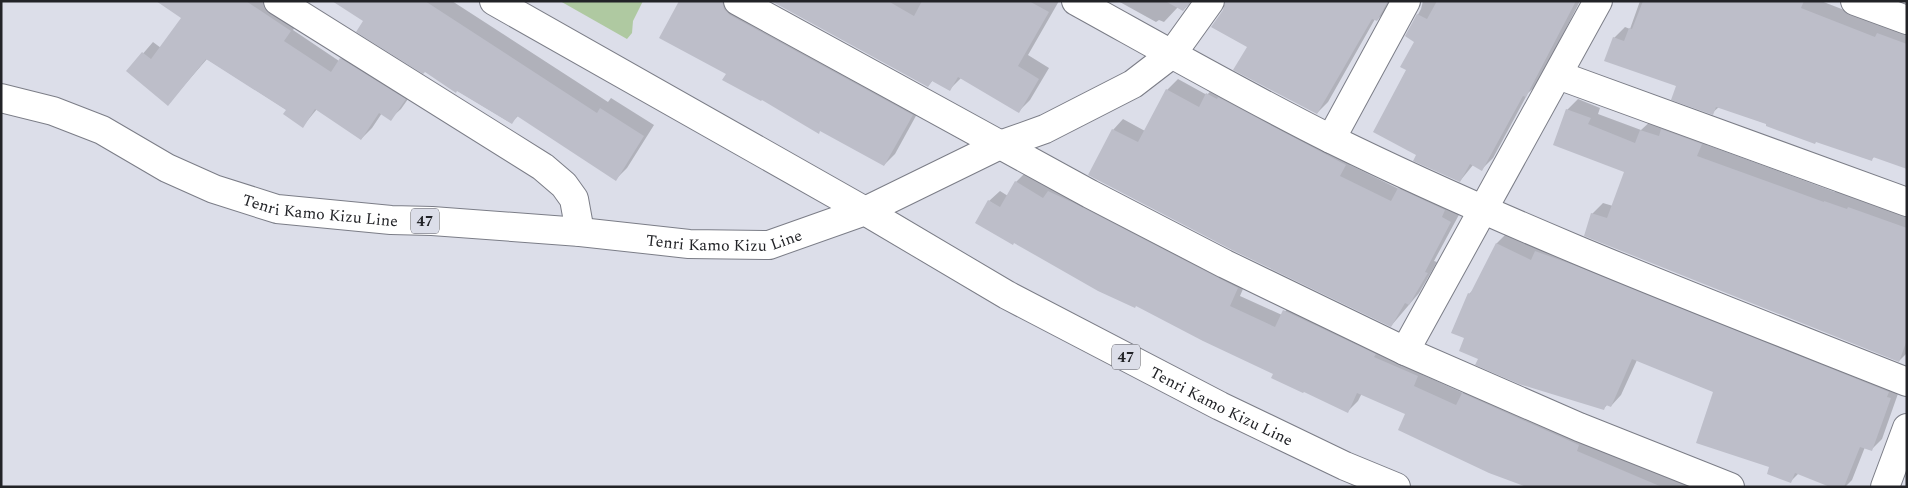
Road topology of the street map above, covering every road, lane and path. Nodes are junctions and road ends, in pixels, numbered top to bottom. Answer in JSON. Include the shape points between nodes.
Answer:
{"nodes":[{"id":1,"x":278,"y":1,"type":"edge"},
{"id":2,"x":494,"y":1,"type":"edge"},
{"id":3,"x":738,"y":1,"type":"edge"},
{"id":4,"x":1076,"y":1,"type":"edge"},
{"id":5,"x":1210,"y":1,"type":"edge"},
{"id":6,"x":1406,"y":1,"type":"edge"},
{"id":7,"x":1598,"y":1,"type":"edge"},
{"id":8,"x":1855,"y":1,"type":"edge"},
{"id":9,"x":1907,"y":20,"type":"edge"},
{"id":10,"x":1172,"y":54,"type":"junction"},
{"id":11,"x":1558,"y":75,"type":"junction"},
{"id":12,"x":1,"y":98,"type":"edge"},
{"id":13,"x":1331,"y":139,"type":"junction"},
{"id":14,"x":1000,"y":145,"type":"junction"},
{"id":15,"x":1907,"y":202,"type":"edge"},
{"id":16,"x":1483,"y":209,"type":"junction"},
{"id":17,"x":865,"y":211,"type":"junction"},
{"id":18,"x":580,"y":232,"type":"junction"},
{"id":19,"x":1405,"y":351,"type":"junction"},
{"id":20,"x":1907,"y":382,"type":"edge"},
{"id":21,"x":1907,"y":428,"type":"edge"},
{"id":22,"x":1396,"y":487,"type":"edge"},
{"id":23,"x":1730,"y":487,"type":"edge"},
{"id":24,"x":1885,"y":487,"type":"edge"}],
"edges":[{"from":1,"to":18,"type":"street","via":[[543,167],[564,185],[574,200]]},
{"from":2,"to":17,"type":"street"},
{"from":3,"to":14,"type":"street"},
{"from":4,"to":10,"type":"street"},
{"from":5,"to":10,"type":"street"},
{"from":6,"to":13,"type":"street"},
{"from":7,"to":11,"type":"street"},
{"from":8,"to":9,"type":"street"},
{"from":10,"to":13,"type":"street"},
{"from":10,"to":14,"type":"street","via":[[1133,84],[1045,129]]},
{"from":11,"to":15,"type":"street"},
{"from":11,"to":16,"type":"street"},
{"from":12,"to":18,"type":"street","name":"Tenri Kamo Kizu Line","number":"47","via":[[53,111],[102,130],[214,189],[277,209]]},
{"from":13,"to":16,"type":"street"},
{"from":14,"to":17,"type":"street"},
{"from":14,"to":19,"type":"street","via":[[1225,264]]},
{"from":16,"to":19,"type":"street"},
{"from":16,"to":20,"type":"street","via":[[1615,266]]},
{"from":17,"to":18,"type":"street","name":"Tenri Kamo Kizu Line","number":"47","via":[[769,245],[689,244]]},
{"from":17,"to":22,"type":"street","name":"Tenri Kamo Kizu Line","number":"47","via":[[1007,295],[1220,406]]},
{"from":19,"to":23,"type":"street","via":[[1580,428]]},
{"from":21,"to":24,"type":"street"}]}
